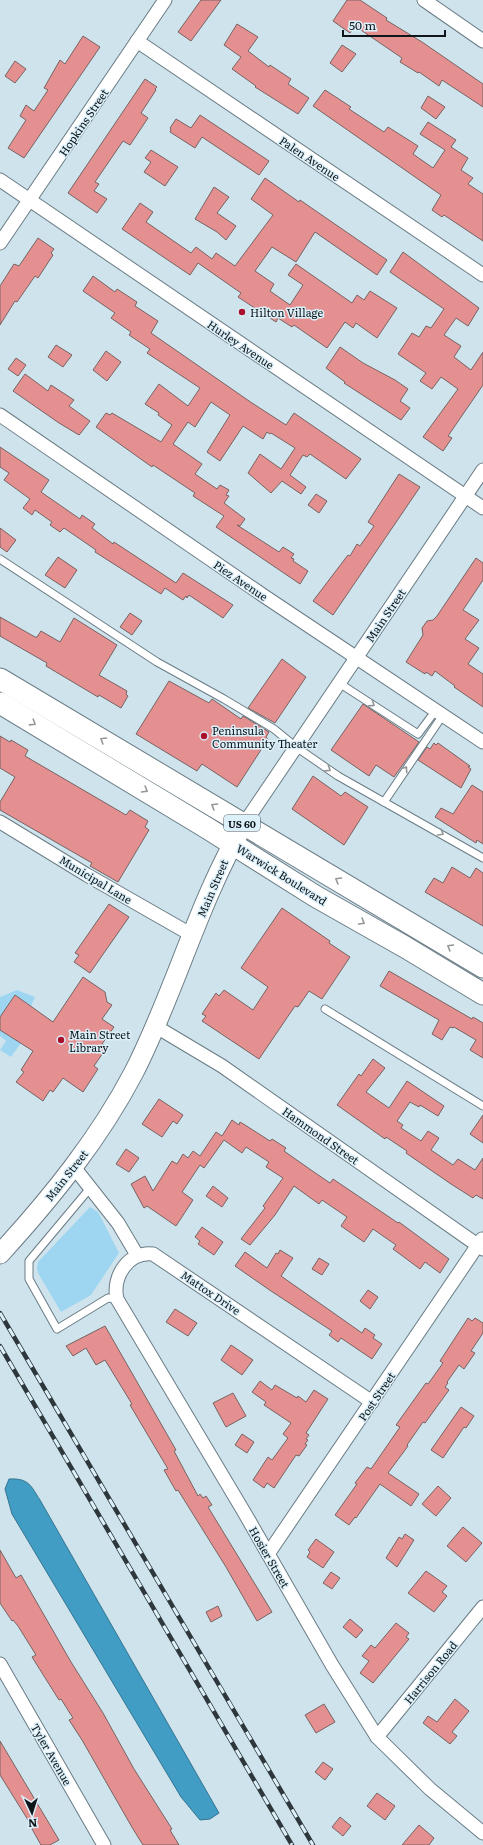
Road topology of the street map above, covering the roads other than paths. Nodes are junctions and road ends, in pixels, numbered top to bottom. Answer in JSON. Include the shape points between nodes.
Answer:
{"nodes":[{"id":1,"x":165,"y":0,"type":"edge"},
{"id":2,"x":424,"y":0,"type":"edge"},
{"id":3,"x":483,"y":40,"type":"edge"},
{"id":4,"x":137,"y":42,"type":"junction"},
{"id":5,"x":0,"y":180,"type":"edge"},
{"id":6,"x":29,"y":200,"type":"junction"},
{"id":7,"x":0,"y":243,"type":"edge"},
{"id":8,"x":483,"y":275,"type":"edge"},
{"id":9,"x":0,"y":415,"type":"edge"},
{"id":10,"x":483,"y":470,"type":"edge"},
{"id":11,"x":465,"y":496,"type":"junction"},
{"id":12,"x":483,"y":508,"type":"edge"},
{"id":13,"x":0,"y":559,"type":"edge"},
{"id":14,"x":356,"y":657,"type":"junction"},
{"id":15,"x":0,"y":679,"type":"edge"},
{"id":16,"x":339,"y":683,"type":"junction"},
{"id":17,"x":0,"y":703,"type":"edge"},
{"id":18,"x":439,"y":712,"type":"junction"},
{"id":19,"x":483,"y":742,"type":"edge"},
{"id":20,"x":296,"y":747,"type":"junction"},
{"id":21,"x":384,"y":802,"type":"junction"},
{"id":22,"x":0,"y":822,"type":"edge"},
{"id":23,"x":244,"y":824,"type":"junction"},
{"id":24,"x":233,"y":844,"type":"junction"},
{"id":25,"x":483,"y":858,"type":"edge"},
{"id":26,"x":192,"y":934,"type":"junction"},
{"id":27,"x":483,"y":967,"type":"edge"},
{"id":28,"x":483,"y":994,"type":"edge"},
{"id":29,"x":325,"y":1009,"type":"dead end"},
{"id":30,"x":155,"y":1026,"type":"junction"},
{"id":31,"x":483,"y":1106,"type":"edge"},
{"id":32,"x":73,"y":1166,"type":"junction"},
{"id":33,"x":91,"y":1187,"type":"junction"},
{"id":34,"x":481,"y":1244,"type":"edge"},
{"id":35,"x":0,"y":1254,"type":"edge"},
{"id":36,"x":137,"y":1255,"type":"junction"},
{"id":37,"x":117,"y":1299,"type":"junction"},
{"id":38,"x":372,"y":1402,"type":"junction"},
{"id":39,"x":268,"y":1554,"type":"junction"},
{"id":40,"x":483,"y":1607,"type":"edge"},
{"id":41,"x":0,"y":1664,"type":"edge"},
{"id":42,"x":377,"y":1737,"type":"junction"},
{"id":43,"x":483,"y":1833,"type":"edge"},
{"id":44,"x":104,"y":1845,"type":"edge"}],
"edges":[{"from":1,"to":4,"type":"street","name":"Hopkins Street"},
{"from":2,"to":3,"type":"street"},
{"from":4,"to":6,"type":"street","name":"Hopkins Street"},
{"from":4,"to":8,"type":"street","name":"Palen Avenue"},
{"from":5,"to":6,"type":"street","name":"Hurley Avenue"},
{"from":6,"to":7,"type":"street","name":"Hopkins Street"},
{"from":6,"to":11,"type":"street","name":"Hurley Avenue"},
{"from":9,"to":14,"type":"street","name":"Piez Avenue"},
{"from":10,"to":11,"type":"street","name":"Main Street"},
{"from":11,"to":12,"type":"street","name":"Hurley Avenue"},
{"from":11,"to":14,"type":"street","name":"Main Street"},
{"from":13,"to":20,"type":"lane","via":[[120,640],[256,718]]},
{"from":14,"to":16,"type":"street","name":"Main Street"},
{"from":14,"to":18,"type":"street","name":"Piez Avenue"},
{"from":23,"to":15,"type":"main road","name":"Warwick Boulevard","number":"US 60","one_way":true},
{"from":16,"to":18,"type":"lane","one_way":true,"via":[[418,734]]},
{"from":16,"to":20,"type":"street","name":"Main Street"},
{"from":17,"to":24,"type":"main road","name":"Warwick Boulevard","number":"US 60","one_way":true},
{"from":18,"to":19,"type":"street","name":"Piez Avenue"},
{"from":21,"to":18,"type":"lane","one_way":true},
{"from":20,"to":21,"type":"lane","one_way":true,"via":[[338,776]]},
{"from":20,"to":23,"type":"street","name":"Main Street"},
{"from":21,"to":25,"type":"lane","one_way":true},
{"from":22,"to":26,"type":"street","name":"Municipal Lane"},
{"from":23,"to":24,"type":"main road","name":"Main Street"},
{"from":27,"to":23,"type":"main road","name":"Warwick Boulevard","number":"US 60","one_way":true},
{"from":24,"to":26,"type":"main road","name":"Main Street"},
{"from":24,"to":28,"type":"main road","name":"Warwick Boulevard","number":"US 60","one_way":true,"via":[[315,896]]},
{"from":26,"to":30,"type":"main road","name":"Main Street"},
{"from":29,"to":31,"type":"lane"},
{"from":30,"to":32,"type":"main road","name":"Main Street","via":[[116,1104]]},
{"from":30,"to":34,"type":"street","name":"Hammond Street","via":[[226,1069]]},
{"from":32,"to":33,"type":"street"},
{"from":32,"to":35,"type":"main road","name":"Main Street","via":[[26,1226]]},
{"from":33,"to":36,"type":"street","via":[[118,1223]]},
{"from":33,"to":37,"type":"lane","via":[[29,1261],[29,1279],[57,1329],[108,1298]]},
{"from":34,"to":38,"type":"street","name":"Post Street"},
{"from":36,"to":37,"type":"street","name":"Hosier Street","via":[[116,1280]]},
{"from":36,"to":38,"type":"street","name":"Mattox Drive","via":[[145,1253],[158,1256]]},
{"from":37,"to":39,"type":"street","name":"Hosier Street"},
{"from":38,"to":39,"type":"street","name":"Post Street"},
{"from":39,"to":42,"type":"street","name":"Hosier Street"},
{"from":40,"to":42,"type":"street","name":"Harrison Road"},
{"from":41,"to":44,"type":"street","name":"Tyler Avenue"},
{"from":42,"to":43,"type":"street","name":"Hosier Street","via":[[430,1789]]}]}
